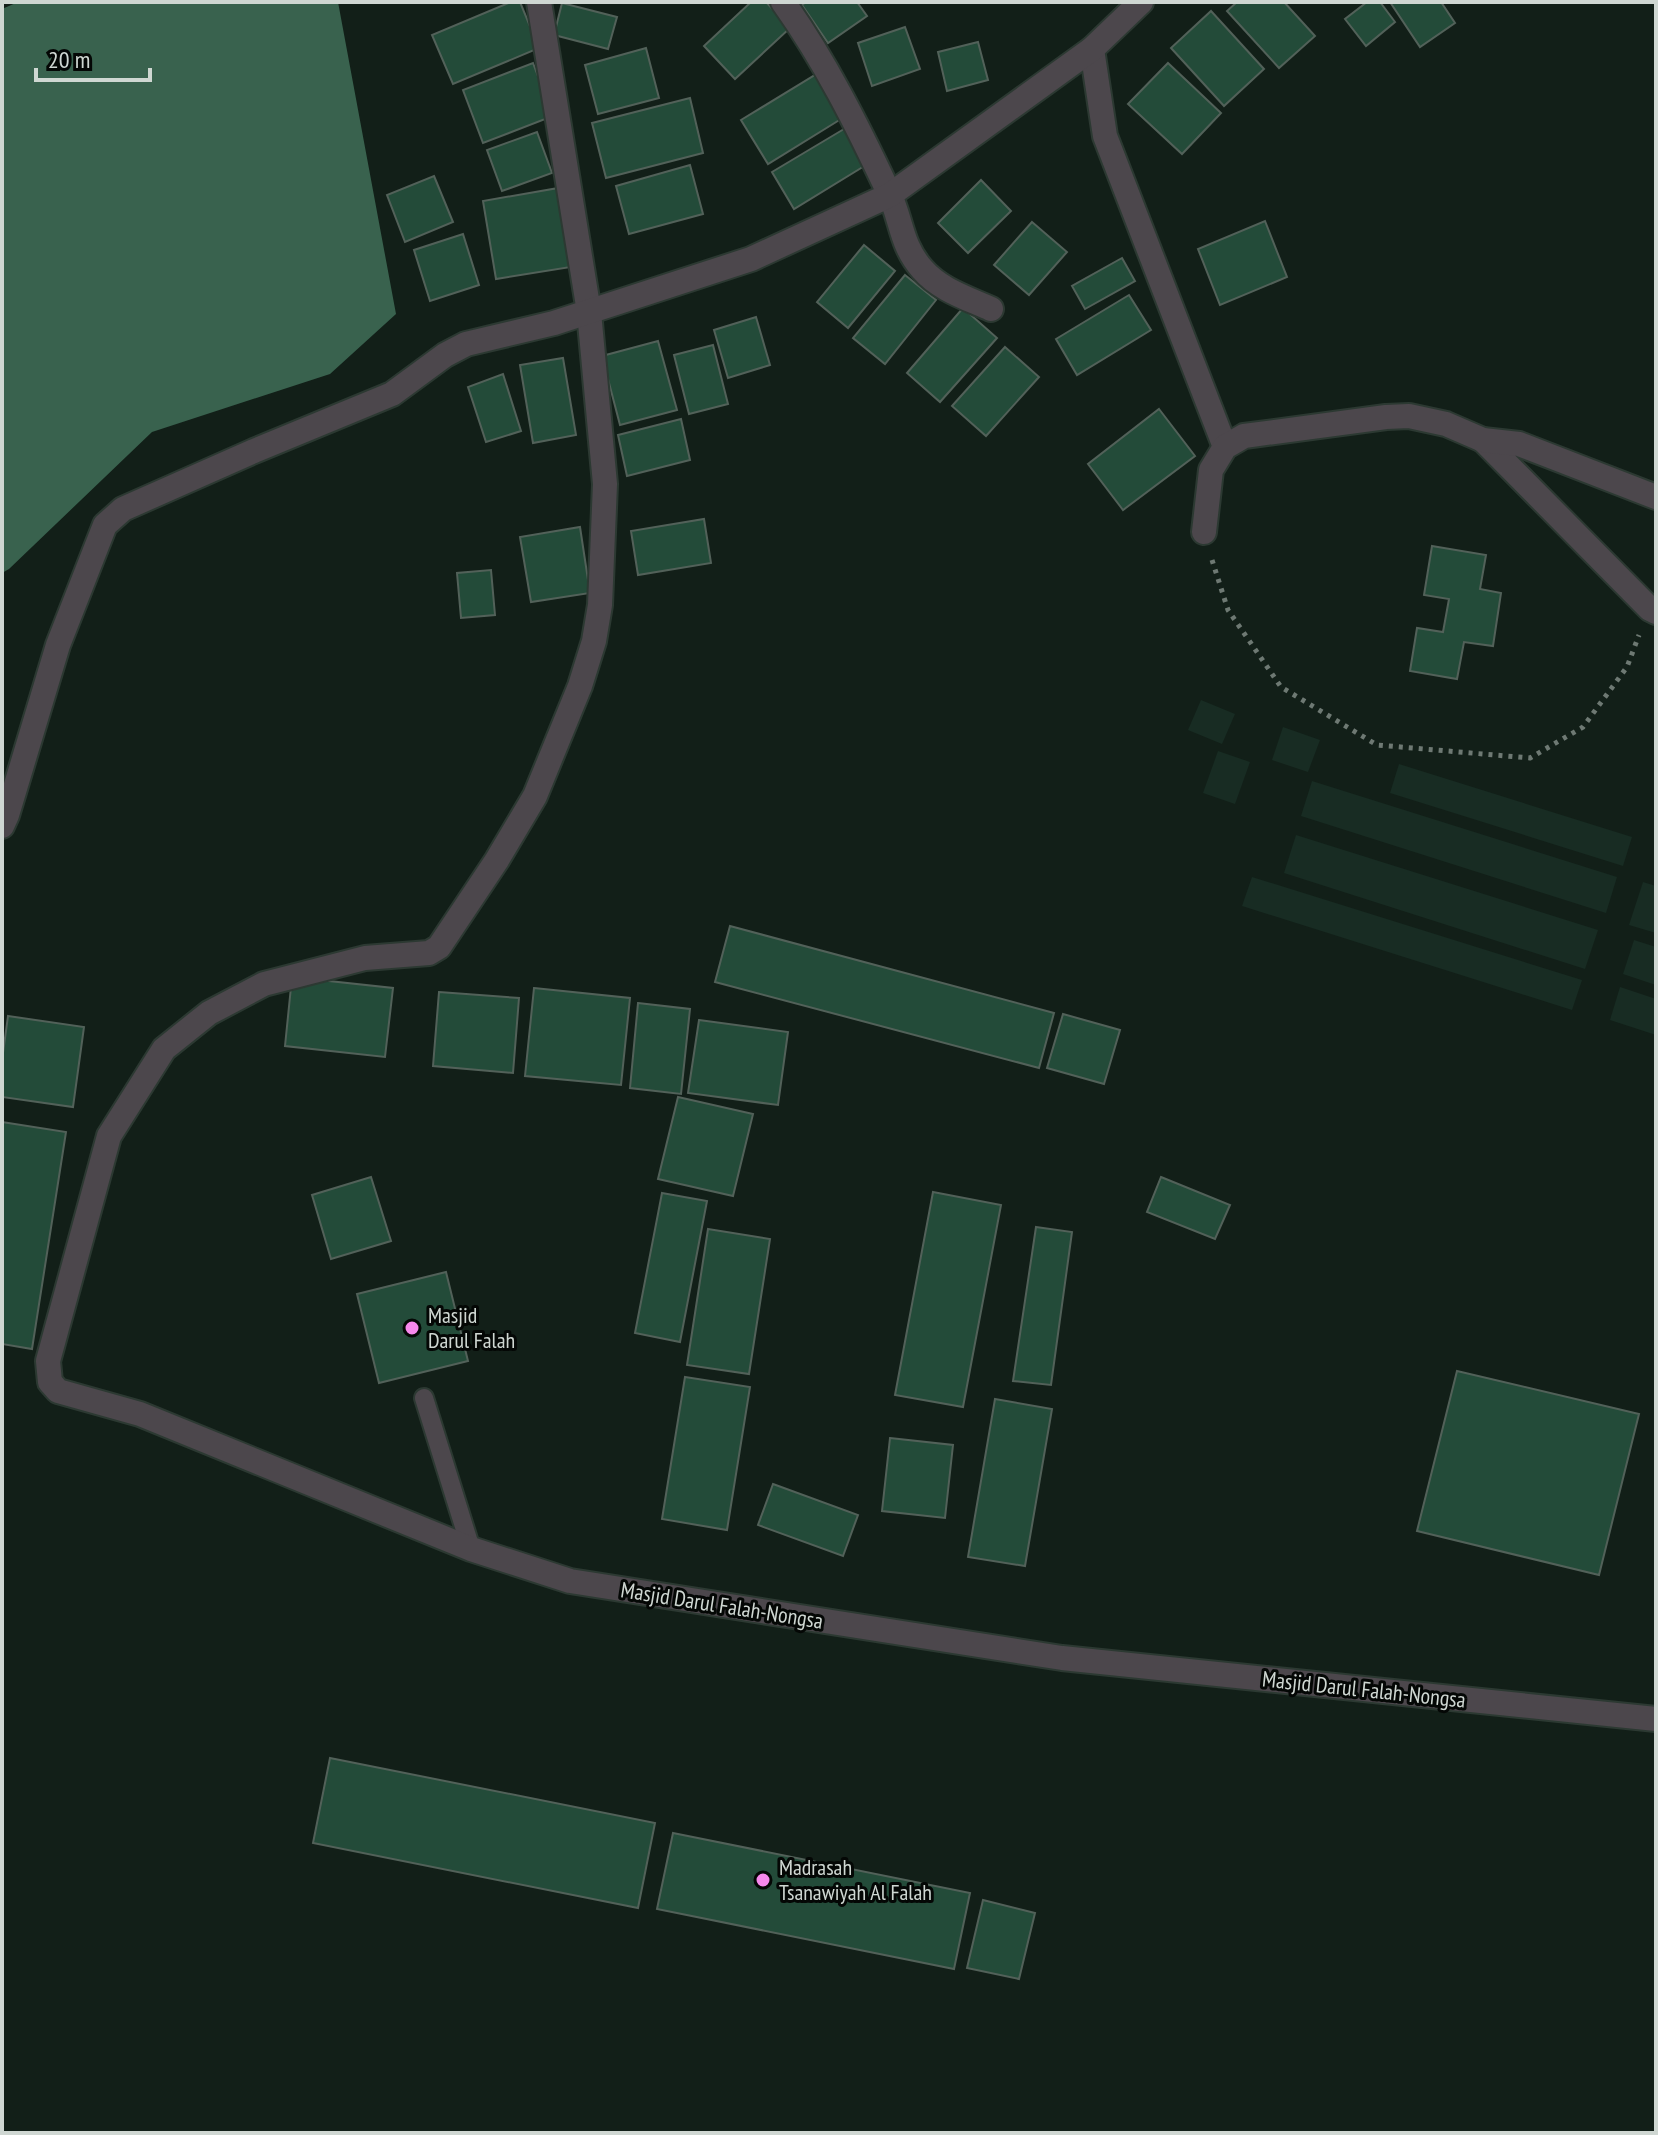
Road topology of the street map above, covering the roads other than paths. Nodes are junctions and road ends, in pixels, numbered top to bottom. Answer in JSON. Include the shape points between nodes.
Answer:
{"nodes":[{"id":1,"x":539,"y":2,"type":"edge"},
{"id":2,"x":783,"y":2,"type":"edge"},
{"id":3,"x":1127,"y":6,"type":"edge"},
{"id":4,"x":1092,"y":49,"type":"junction"},
{"id":5,"x":890,"y":195,"type":"junction"},
{"id":6,"x":991,"y":309,"type":"dead end"},
{"id":7,"x":589,"y":312,"type":"junction"},
{"id":8,"x":1483,"y":440,"type":"junction"},
{"id":9,"x":1225,"y":447,"type":"junction"},
{"id":10,"x":1656,"y":497,"type":"edge"},
{"id":11,"x":1204,"y":532,"type":"road end"},
{"id":12,"x":1653,"y":610,"type":"edge"},
{"id":13,"x":2,"y":826,"type":"edge"},
{"id":14,"x":424,"y":1398,"type":"dead end"},
{"id":15,"x":471,"y":1549,"type":"junction"},
{"id":16,"x":1656,"y":1719,"type":"edge"}],
"edges":[{"from":1,"to":7,"type":"street"},
{"from":2,"to":5,"type":"street","via":[[818,52]]},
{"from":3,"to":4,"type":"street"},
{"from":4,"to":5,"type":"street"},
{"from":4,"to":9,"type":"street","via":[[1105,136]]},
{"from":5,"to":6,"type":"street","via":[[906,248],[924,271],[943,287]]},
{"from":5,"to":7,"type":"street","via":[[751,259]]},
{"from":7,"to":13,"type":"street","via":[[466,344],[392,394],[123,509],[105,525],[58,645]]},
{"from":7,"to":15,"type":"street","name":"Masjid Darul Falah-Nongsa","via":[[605,484],[600,605],[580,686],[535,796],[439,947],[429,953],[365,958],[264,984],[209,1013],[164,1049],[109,1136],[48,1361],[50,1382],[58,1391],[140,1414]]},
{"from":8,"to":9,"type":"street","via":[[1409,416],[1244,436]]},
{"from":8,"to":10,"type":"street","via":[[1519,444]]},
{"from":8,"to":12,"type":"street"},
{"from":9,"to":11,"type":"street","via":[[1211,470]]},
{"from":14,"to":15,"type":"lane"},
{"from":15,"to":16,"type":"street","name":"Masjid Darul Falah-Nongsa","via":[[570,1581],[1062,1658]]}]}
